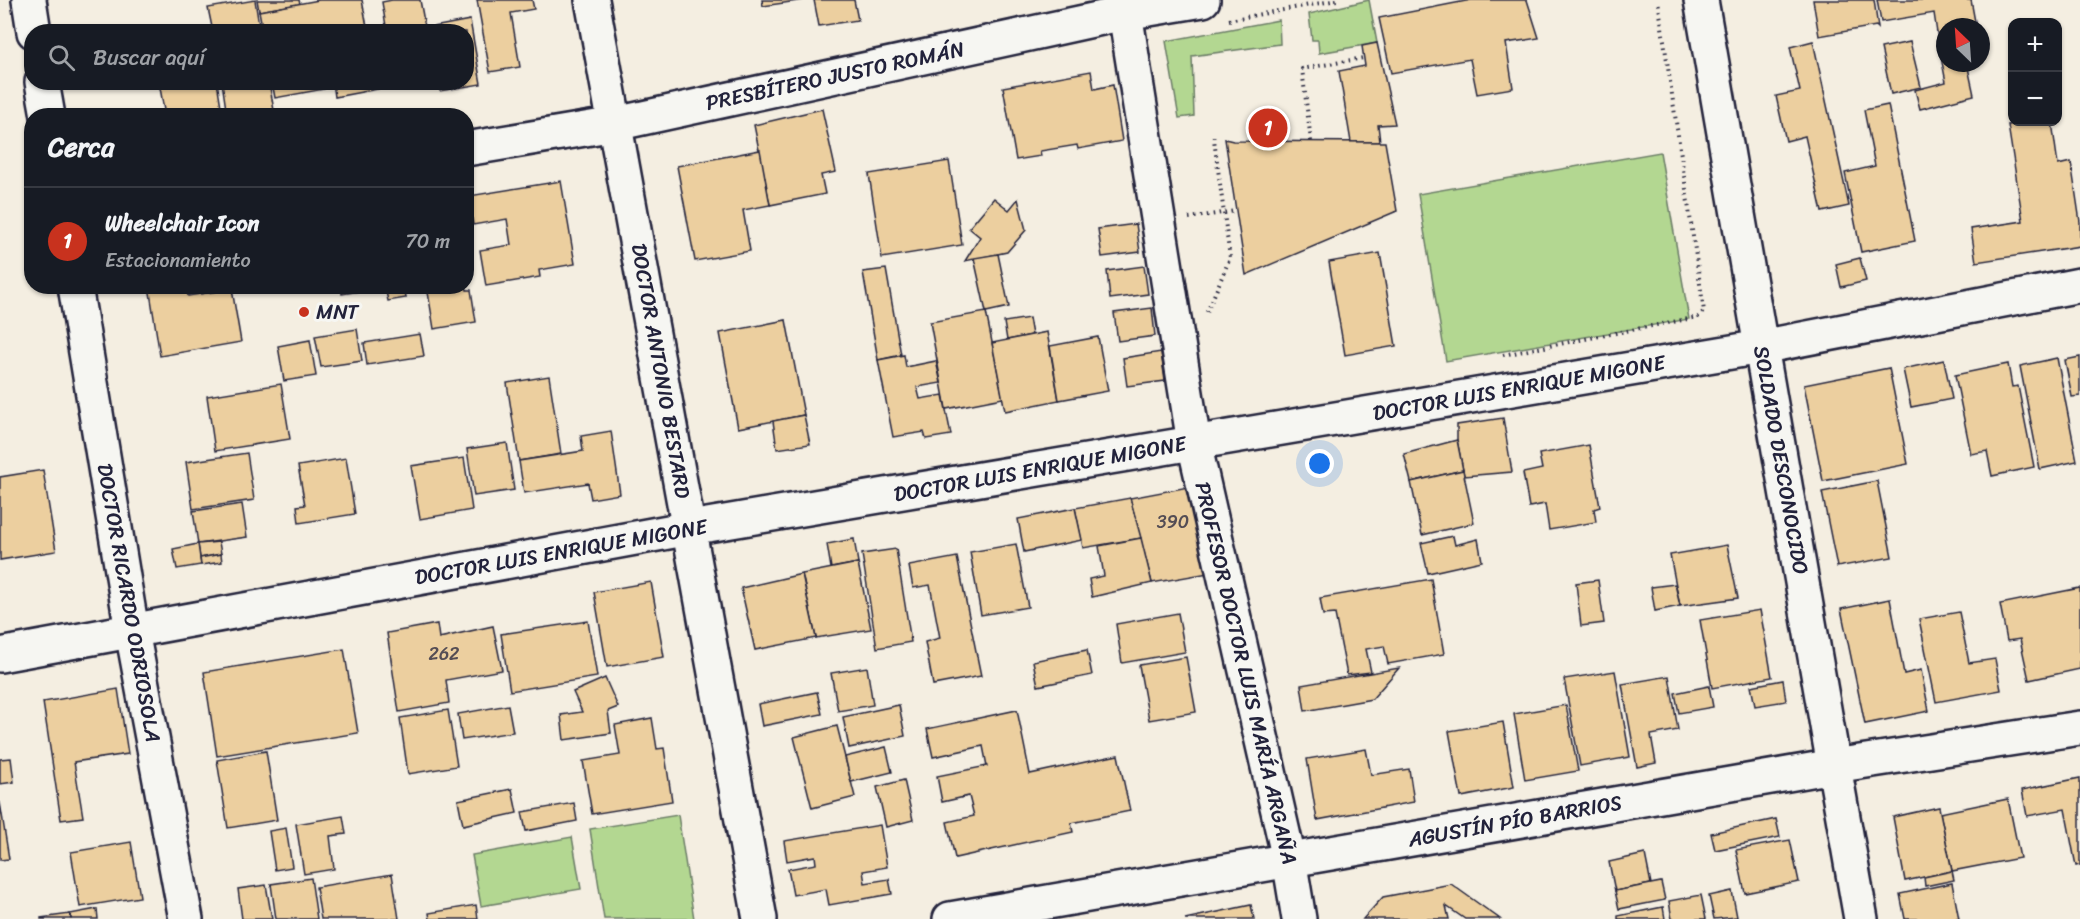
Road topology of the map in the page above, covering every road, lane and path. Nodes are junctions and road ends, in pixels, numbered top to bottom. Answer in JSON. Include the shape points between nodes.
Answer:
{"nodes":[{"id":1,"x":29,"y":0,"type":"edge"},
{"id":2,"x":592,"y":0,"type":"edge"},
{"id":3,"x":1337,"y":0,"type":"edge"},
{"id":4,"x":1658,"y":0,"type":"edge"},
{"id":5,"x":1701,"y":0,"type":"edge"},
{"id":6,"x":1124,"y":7,"type":"edge"},
{"id":7,"x":1211,"y":11,"type":"edge"},
{"id":8,"x":33,"y":24,"type":"edge"},
{"id":9,"x":1363,"y":58,"type":"dead end"},
{"id":10,"x":43,"y":90,"type":"edge"},
{"id":11,"x":47,"y":108,"type":"edge"},
{"id":12,"x":615,"y":124,"type":"junction"},
{"id":13,"x":1214,"y":132,"type":"dead end"},
{"id":14,"x":1311,"y":141,"type":"dead end"},
{"id":15,"x":474,"y":148,"type":"edge"},
{"id":16,"x":1236,"y":211,"type":"dead end"},
{"id":17,"x":1224,"y":213,"type":"junction"},
{"id":18,"x":1186,"y":218,"type":"dead end"},
{"id":19,"x":2080,"y":285,"type":"edge"},
{"id":20,"x":76,"y":294,"type":"edge"},
{"id":21,"x":1704,"y":311,"type":"dead end"},
{"id":22,"x":1203,"y":321,"type":"dead end"},
{"id":23,"x":1761,"y":347,"type":"junction"},
{"id":24,"x":1194,"y":443,"type":"junction"},
{"id":25,"x":690,"y":528,"type":"junction"},
{"id":26,"x":132,"y":631,"type":"junction"},
{"id":27,"x":0,"y":656,"type":"edge"},
{"id":28,"x":2080,"y":728,"type":"edge"},
{"id":29,"x":1834,"y":766,"type":"junction"},
{"id":30,"x":1289,"y":860,"type":"junction"},
{"id":31,"x":186,"y":919,"type":"edge"},
{"id":32,"x":760,"y":919,"type":"edge"},
{"id":33,"x":950,"y":919,"type":"edge"},
{"id":34,"x":1299,"y":919,"type":"edge"},
{"id":35,"x":1861,"y":919,"type":"edge"}],
"edges":[{"from":1,"to":8,"type":"street"},
{"from":2,"to":12,"type":"street","name":"DOCTOR ANTONIO BESTARD"},
{"from":3,"to":7,"type":"path"},
{"from":4,"to":21,"type":"path"},
{"from":5,"to":23,"type":"street","name":"SOLDADO DESCONOCIDO"},
{"from":6,"to":7,"type":"street","name":"PRESBÍTERO JUSTO ROMÁN"},
{"from":6,"to":12,"type":"street","name":"PRESBÍTERO JUSTO ROMÁN"},
{"from":6,"to":24,"type":"street","name":"PROFESOR DOCTOR LUIS MARÍA ARGAÑA"},
{"from":9,"to":14,"type":"path","via":[[1302,69]]},
{"from":10,"to":11,"type":"street"},
{"from":12,"to":15,"type":"street","name":"PRESBÍTERO JUSTO ROMÁN"},
{"from":12,"to":25,"type":"street","name":"DOCTOR ANTONIO BESTARD"},
{"from":13,"to":17,"type":"path"},
{"from":16,"to":17,"type":"path"},
{"from":17,"to":18,"type":"path"},
{"from":17,"to":22,"type":"path","via":[[1230,258]]},
{"from":19,"to":23,"type":"street","name":"DOCTOR LUIS ENRIQUE MIGONE"},
{"from":20,"to":26,"type":"street","name":"DOCTOR RICARDO ODRIOSOLA"},
{"from":23,"to":24,"type":"street","name":"DOCTOR LUIS ENRIQUE MIGONE"},
{"from":23,"to":29,"type":"street","name":"SOLDADO DESCONOCIDO"},
{"from":24,"to":25,"type":"street","name":"DOCTOR LUIS ENRIQUE MIGONE"},
{"from":24,"to":30,"type":"street","name":"PROFESOR DOCTOR LUIS MARÍA ARGAÑA"},
{"from":25,"to":26,"type":"street","name":"DOCTOR LUIS ENRIQUE MIGONE"},
{"from":25,"to":32,"type":"street","name":"DOCTOR ANTONIO BESTARD"},
{"from":26,"to":27,"type":"street","name":"DOCTOR LUIS ENRIQUE MIGONE"},
{"from":26,"to":31,"type":"street","name":"DOCTOR RICARDO ODRIOSOLA"},
{"from":28,"to":29,"type":"street","name":"AGUSTÍN PÍO BARRIOS"},
{"from":29,"to":30,"type":"street","name":"AGUSTÍN PÍO BARRIOS"},
{"from":29,"to":35,"type":"street","name":"SOLDADO DESCONOCIDO"},
{"from":30,"to":33,"type":"street","name":"AGUSTÍN PÍO BARRIOS"},
{"from":30,"to":34,"type":"street","name":"PROFESOR DOCTOR LUIS MARÍA ARGAÑA"}]}
